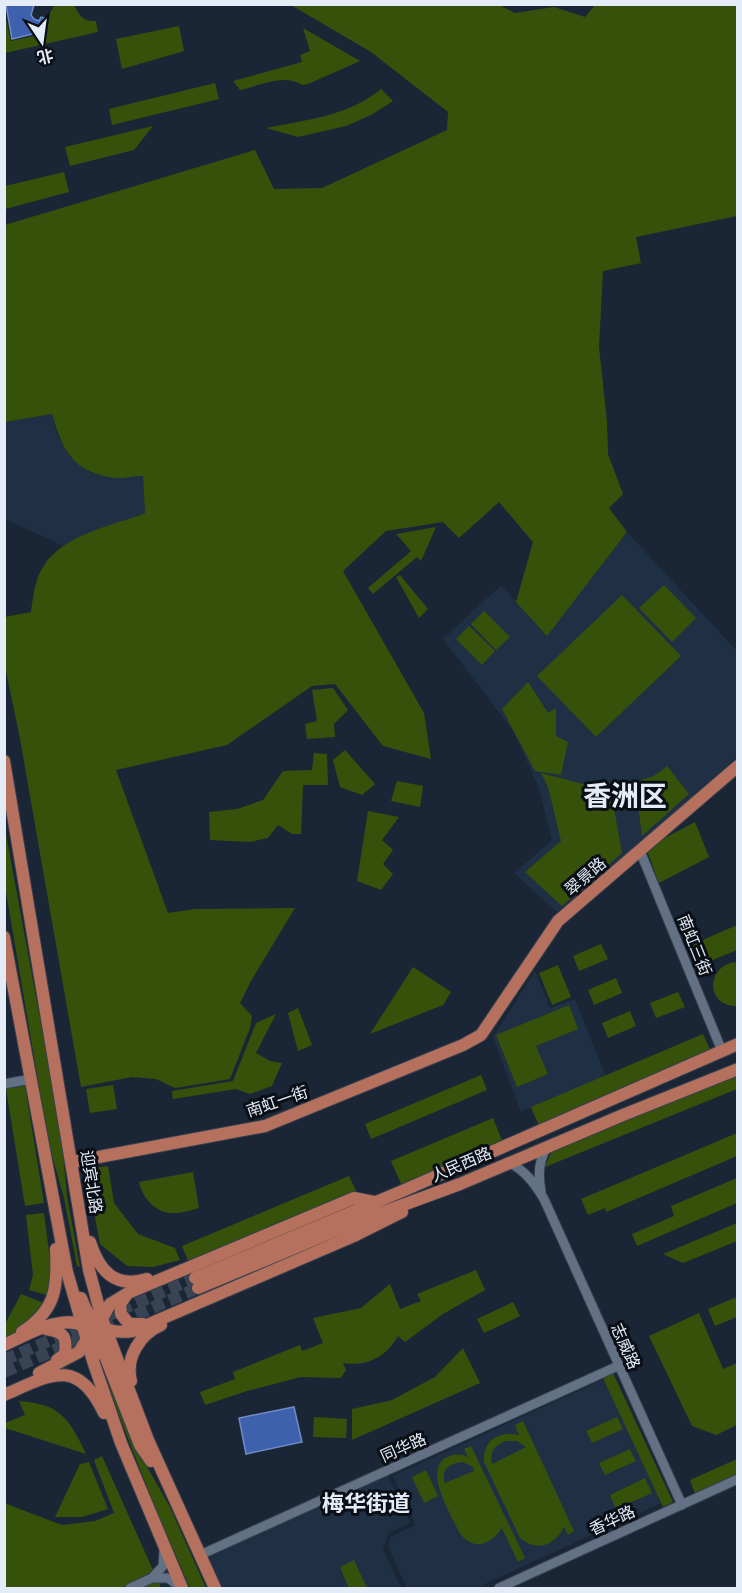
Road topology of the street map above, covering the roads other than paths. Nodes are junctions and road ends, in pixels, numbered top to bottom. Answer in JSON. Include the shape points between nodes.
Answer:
{"nodes":[{"id":1,"x":4,"y":762,"type":"edge"},
{"id":2,"x":738,"y":766,"type":"edge"},
{"id":3,"x":640,"y":851,"type":"junction"},
{"id":4,"x":4,"y":937,"type":"edge"},
{"id":5,"x":481,"y":1035,"type":"joint"},
{"id":6,"x":738,"y":1044,"type":"edge"},
{"id":7,"x":722,"y":1051,"type":"junction"},
{"id":8,"x":738,"y":1069,"type":"edge"},
{"id":9,"x":31,"y":1079,"type":"junction"},
{"id":10,"x":4,"y":1084,"type":"edge"},
{"id":11,"x":547,"y":1147,"type":"junction"},
{"id":12,"x":72,"y":1162,"type":"junction"},
{"id":13,"x":508,"y":1162,"type":"junction"},
{"id":14,"x":46,"y":1164,"type":"junction"},
{"id":15,"x":460,"y":1184,"type":"junction"},
{"id":16,"x":544,"y":1199,"type":"junction"},
{"id":17,"x":78,"y":1201,"type":"junction"},
{"id":18,"x":57,"y":1224,"type":"junction"},
{"id":19,"x":194,"y":1277,"type":"junction"},
{"id":20,"x":251,"y":1280,"type":"junction"},
{"id":21,"x":128,"y":1293,"type":"junction"},
{"id":22,"x":146,"y":1324,"type":"junction"},
{"id":23,"x":44,"y":1328,"type":"junction"},
{"id":24,"x":95,"y":1328,"type":"junction"},
{"id":25,"x":4,"y":1344,"type":"edge"},
{"id":26,"x":618,"y":1366,"type":"junction"},
{"id":27,"x":47,"y":1369,"type":"junction"},
{"id":28,"x":4,"y":1388,"type":"edge"},
{"id":29,"x":4,"y":1395,"type":"edge"},
{"id":30,"x":148,"y":1440,"type":"junction"},
{"id":31,"x":738,"y":1479,"type":"edge"},
{"id":32,"x":171,"y":1492,"type":"junction"},
{"id":33,"x":142,"y":1496,"type":"junction"},
{"id":34,"x":682,"y":1505,"type":"junction"},
{"id":35,"x":163,"y":1546,"type":"junction"},
{"id":36,"x":200,"y":1555,"type":"junction"},
{"id":37,"x":152,"y":1578,"type":"junction"},
{"id":38,"x":130,"y":1588,"type":"edge"},
{"id":39,"x":182,"y":1588,"type":"edge"},
{"id":40,"x":215,"y":1588,"type":"edge"},
{"id":41,"x":499,"y":1588,"type":"edge"}],
"edges":[{"from":1,"to":12,"type":"main road","name":"迎宾北路"},
{"from":2,"to":3,"type":"main road","name":"翠景路"},
{"from":3,"to":5,"type":"main road","name":"翠景路","via":[[558,921]]},
{"from":3,"to":7,"type":"street","name":"南虹三街"},
{"from":4,"to":9,"type":"main road"},
{"from":5,"to":12,"type":"main road","name":"南虹一街","via":[[265,1126]]},
{"from":6,"to":7,"type":"main road","name":"人民西路"},
{"from":7,"to":19,"type":"main road","name":"人民西路","via":[[375,1202],[354,1198]]},
{"from":8,"to":11,"type":"main road","name":"人民西路"},
{"from":9,"to":10,"type":"street"},
{"from":9,"to":14,"type":"main road"},
{"from":11,"to":13,"type":"main road","name":"人民西路"},
{"from":11,"to":16,"type":"street","name":"志威路","via":[[539,1179]]},
{"from":12,"to":17,"type":"main road","name":"迎宾北路"},
{"from":13,"to":15,"type":"main road","name":"人民西路"},
{"from":13,"to":16,"type":"street","name":"志威路","via":[[526,1174]]},
{"from":14,"to":18,"type":"main road"},
{"from":14,"to":24,"type":"main road","via":[[59,1191],[80,1295]]},
{"from":15,"to":19,"type":"main road","name":"人民西路"},
{"from":15,"to":20,"type":"main road"},
{"from":16,"to":26,"type":"street","name":"志威路"},
{"from":17,"to":19,"type":"main road","via":[[94,1255],[101,1268],[113,1277],[140,1281]]},
{"from":17,"to":24,"type":"main road","name":"迎宾北路","via":[[96,1301]]},
{"from":18,"to":24,"type":"main road","via":[[67,1272]]},
{"from":18,"to":25,"type":"main road","via":[[58,1279],[52,1301],[42,1317]]},
{"from":19,"to":21,"type":"main road"},
{"from":20,"to":22,"type":"main road"},
{"from":20,"to":30,"type":"main road","via":[[152,1329],[141,1339],[129,1373]]},
{"from":21,"to":22,"type":"main road","via":[[120,1304],[121,1314],[129,1324]]},
{"from":21,"to":24,"type":"main road","via":[[110,1304]]},
{"from":22,"to":24,"type":"main road","via":[[119,1333]]},
{"from":23,"to":24,"type":"main road","via":[[69,1321]]},
{"from":23,"to":25,"type":"main road"},
{"from":23,"to":27,"type":"main road","via":[[56,1330],[66,1342],[65,1354]]},
{"from":24,"to":27,"type":"main road","via":[[79,1352]]},
{"from":24,"to":30,"type":"main road"},
{"from":24,"to":32,"type":"main road","via":[[140,1445]]},
{"from":24,"to":33,"type":"main road","via":[[93,1361]]},
{"from":26,"to":34,"type":"street","name":"志威路"},
{"from":26,"to":36,"type":"street","name":"同华路"},
{"from":27,"to":28,"type":"main road"},
{"from":29,"to":33,"type":"main road","via":[[51,1375],[77,1378],[88,1386]]},
{"from":30,"to":32,"type":"main road"},
{"from":31,"to":34,"type":"street","name":"香华路"},
{"from":32,"to":36,"type":"main road"},
{"from":33,"to":35,"type":"main road"},
{"from":34,"to":41,"type":"street","name":"香华路"},
{"from":35,"to":37,"type":"street","via":[[164,1562]]},
{"from":35,"to":39,"type":"main road"},
{"from":36,"to":40,"type":"main road"},
{"from":37,"to":38,"type":"street"},
{"from":37,"to":39,"type":"street","via":[[168,1578]]}]}
